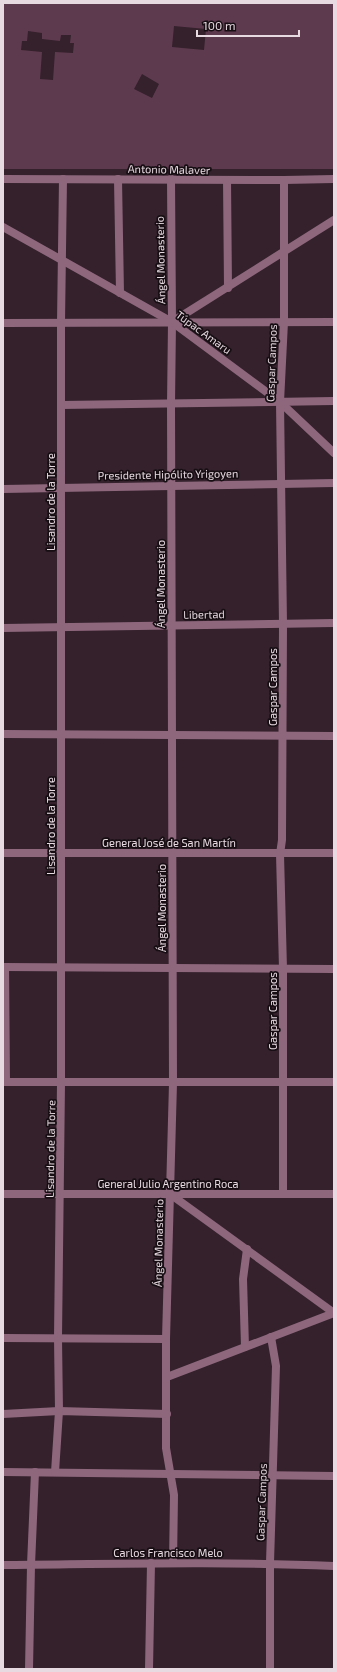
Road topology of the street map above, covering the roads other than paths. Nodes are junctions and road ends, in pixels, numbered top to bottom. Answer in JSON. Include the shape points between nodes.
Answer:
{"nodes":[{"id":1,"x":3,"y":179,"type":"edge"},
{"id":2,"x":63,"y":179,"type":"junction"},
{"id":3,"x":118,"y":179,"type":"junction"},
{"id":4,"x":170,"y":179,"type":"junction"},
{"id":5,"x":334,"y":179,"type":"edge"},
{"id":6,"x":227,"y":180,"type":"junction"},
{"id":7,"x":284,"y":180,"type":"junction"},
{"id":8,"x":334,"y":220,"type":"edge"},
{"id":9,"x":3,"y":227,"type":"edge"},
{"id":10,"x":283,"y":252,"type":"junction"},
{"id":11,"x":62,"y":260,"type":"junction"},
{"id":12,"x":228,"y":288,"type":"junction"},
{"id":13,"x":120,"y":293,"type":"junction"},
{"id":14,"x":61,"y":322,"type":"junction"},
{"id":15,"x":172,"y":322,"type":"junction"},
{"id":16,"x":284,"y":322,"type":"junction"},
{"id":17,"x":334,"y":322,"type":"edge"},
{"id":18,"x":3,"y":323,"type":"edge"},
{"id":19,"x":334,"y":401,"type":"edge"},
{"id":20,"x":280,"y":402,"type":"junction"},
{"id":21,"x":171,"y":404,"type":"junction"},
{"id":22,"x":61,"y":405,"type":"junction"},
{"id":23,"x":334,"y":453,"type":"edge"},
{"id":24,"x":281,"y":483,"type":"junction"},
{"id":25,"x":334,"y":483,"type":"edge"},
{"id":26,"x":171,"y":485,"type":"junction"},
{"id":27,"x":61,"y":488,"type":"junction"},
{"id":28,"x":3,"y":489,"type":"edge"},
{"id":29,"x":334,"y":623,"type":"edge"},
{"id":30,"x":283,"y":624,"type":"junction"},
{"id":31,"x":171,"y":626,"type":"junction"},
{"id":32,"x":61,"y":627,"type":"junction"},
{"id":33,"x":3,"y":628,"type":"edge"},
{"id":34,"x":3,"y":734,"type":"edge"},
{"id":35,"x":61,"y":734,"type":"junction"},
{"id":36,"x":172,"y":735,"type":"junction"},
{"id":37,"x":283,"y":736,"type":"junction"},
{"id":38,"x":334,"y":736,"type":"edge"},
{"id":39,"x":3,"y":853,"type":"edge"},
{"id":40,"x":61,"y":853,"type":"junction"},
{"id":41,"x":334,"y":853,"type":"edge"},
{"id":42,"x":172,"y":854,"type":"junction"},
{"id":43,"x":280,"y":854,"type":"junction"},
{"id":44,"x":4,"y":967,"type":"edge"},
{"id":45,"x":61,"y":968,"type":"junction"},
{"id":46,"x":172,"y":968,"type":"junction"},
{"id":47,"x":283,"y":969,"type":"junction"},
{"id":48,"x":334,"y":969,"type":"edge"},
{"id":49,"x":4,"y":1082,"type":"edge"},
{"id":50,"x":334,"y":1082,"type":"edge"},
{"id":51,"x":61,"y":1083,"type":"junction"},
{"id":52,"x":173,"y":1083,"type":"junction"},
{"id":53,"x":283,"y":1083,"type":"junction"},
{"id":54,"x":3,"y":1194,"type":"edge"},
{"id":55,"x":60,"y":1194,"type":"junction"},
{"id":56,"x":170,"y":1194,"type":"junction"},
{"id":57,"x":282,"y":1194,"type":"junction"},
{"id":58,"x":334,"y":1194,"type":"edge"},
{"id":59,"x":247,"y":1249,"type":"junction"},
{"id":60,"x":334,"y":1312,"type":"edge"},
{"id":61,"x":271,"y":1337,"type":"junction"},
{"id":62,"x":3,"y":1338,"type":"edge"},
{"id":63,"x":58,"y":1338,"type":"junction"},
{"id":64,"x":166,"y":1339,"type":"junction"},
{"id":65,"x":245,"y":1347,"type":"junction"},
{"id":66,"x":167,"y":1377,"type":"junction"},
{"id":67,"x":59,"y":1411,"type":"junction"},
{"id":68,"x":3,"y":1414,"type":"edge"},
{"id":69,"x":167,"y":1414,"type":"junction"},
{"id":70,"x":3,"y":1472,"type":"edge"},
{"id":71,"x":35,"y":1472,"type":"junction"},
{"id":72,"x":55,"y":1472,"type":"junction"},
{"id":73,"x":170,"y":1473,"type":"junction"},
{"id":74,"x":273,"y":1474,"type":"junction"},
{"id":75,"x":334,"y":1476,"type":"edge"},
{"id":76,"x":151,"y":1563,"type":"junction"},
{"id":77,"x":173,"y":1563,"type":"junction"},
{"id":78,"x":270,"y":1563,"type":"junction"},
{"id":79,"x":31,"y":1564,"type":"junction"},
{"id":80,"x":3,"y":1565,"type":"edge"},
{"id":81,"x":334,"y":1566,"type":"edge"},
{"id":82,"x":29,"y":1669,"type":"edge"},
{"id":83,"x":149,"y":1669,"type":"edge"},
{"id":84,"x":270,"y":1669,"type":"edge"}],
"edges":[{"from":1,"to":2,"type":"street","name":"Antonio Malaver"},
{"from":2,"to":3,"type":"street","name":"Antonio Malaver"},
{"from":2,"to":11,"type":"street","name":"Lisandro de la Torre"},
{"from":3,"to":4,"type":"street","name":"Antonio Malaver"},
{"from":3,"to":13,"type":"street"},
{"from":4,"to":6,"type":"street","name":"Antonio Malaver"},
{"from":4,"to":15,"type":"street","name":"Ángel Monasterio"},
{"from":5,"to":7,"type":"street","name":"Antonio Malaver"},
{"from":6,"to":7,"type":"street","name":"Antonio Malaver"},
{"from":6,"to":12,"type":"street"},
{"from":7,"to":10,"type":"street","name":"Gaspar Campos"},
{"from":8,"to":10,"type":"street"},
{"from":9,"to":11,"type":"street","name":"Túpac Amaru"},
{"from":10,"to":12,"type":"street"},
{"from":10,"to":16,"type":"street","name":"Gaspar Campos"},
{"from":11,"to":13,"type":"street","name":"Túpac Amaru"},
{"from":11,"to":14,"type":"street","name":"Lisandro de la Torre"},
{"from":12,"to":15,"type":"street"},
{"from":13,"to":15,"type":"street","name":"Túpac Amaru"},
{"from":14,"to":15,"type":"street"},
{"from":14,"to":18,"type":"street"},
{"from":14,"to":22,"type":"street","name":"Lisandro de la Torre"},
{"from":15,"to":16,"type":"street"},
{"from":15,"to":20,"type":"street","name":"Túpac Amaru"},
{"from":15,"to":21,"type":"street","name":"Ángel Monasterio"},
{"from":16,"to":17,"type":"street"},
{"from":16,"to":20,"type":"street","name":"Gaspar Campos"},
{"from":19,"to":20,"type":"street"},
{"from":20,"to":21,"type":"street"},
{"from":20,"to":23,"type":"street","name":"Túpac Amaru"},
{"from":20,"to":24,"type":"street","name":"Gaspar Campos"},
{"from":21,"to":22,"type":"street"},
{"from":21,"to":26,"type":"street","name":"Ángel Monasterio"},
{"from":22,"to":27,"type":"street","name":"Lisandro de la Torre"},
{"from":24,"to":25,"type":"street","name":"Presidente Hipólito Yrigoyen"},
{"from":24,"to":26,"type":"street","name":"Presidente Hipólito Yrigoyen"},
{"from":24,"to":30,"type":"street","name":"Gaspar Campos"},
{"from":26,"to":27,"type":"street","name":"Presidente Hipólito Yrigoyen"},
{"from":26,"to":31,"type":"street","name":"Ángel Monasterio"},
{"from":27,"to":28,"type":"street","name":"Presidente Hipólito Yrigoyen"},
{"from":27,"to":32,"type":"street","name":"Lisandro de la Torre"},
{"from":29,"to":30,"type":"street","name":"Libertad"},
{"from":30,"to":31,"type":"street","name":"Libertad"},
{"from":30,"to":37,"type":"street","name":"Gaspar Campos"},
{"from":31,"to":32,"type":"street","name":"Libertad"},
{"from":31,"to":36,"type":"street","name":"Ángel Monasterio"},
{"from":32,"to":33,"type":"street","name":"Libertad"},
{"from":32,"to":35,"type":"street","name":"Lisandro de la Torre"},
{"from":34,"to":35,"type":"street"},
{"from":35,"to":36,"type":"street"},
{"from":35,"to":40,"type":"street","name":"Lisandro de la Torre"},
{"from":36,"to":37,"type":"street"},
{"from":36,"to":42,"type":"street","name":"Ángel Monasterio"},
{"from":37,"to":38,"type":"street"},
{"from":37,"to":43,"type":"street","name":"Gaspar Campos"},
{"from":39,"to":40,"type":"street","name":"General José de San Martín"},
{"from":40,"to":42,"type":"street","name":"General José de San Martín"},
{"from":40,"to":45,"type":"street","name":"Lisandro de la Torre"},
{"from":41,"to":43,"type":"street","name":"General José de San Martín"},
{"from":42,"to":43,"type":"street","name":"General José de San Martín"},
{"from":42,"to":46,"type":"street","name":"Ángel Monasterio"},
{"from":43,"to":47,"type":"street","name":"Gaspar Campos"},
{"from":44,"to":45,"type":"street"},
{"from":44,"to":49,"type":"street"},
{"from":45,"to":46,"type":"street"},
{"from":45,"to":51,"type":"street","name":"Lisandro de la Torre"},
{"from":46,"to":47,"type":"street"},
{"from":46,"to":52,"type":"street","name":"Ángel Monasterio"},
{"from":47,"to":48,"type":"street"},
{"from":47,"to":53,"type":"street","name":"Gaspar Campos"},
{"from":49,"to":51,"type":"street"},
{"from":50,"to":53,"type":"street"},
{"from":51,"to":52,"type":"street"},
{"from":51,"to":55,"type":"street","name":"Lisandro de la Torre"},
{"from":52,"to":53,"type":"street"},
{"from":52,"to":56,"type":"street","name":"Ángel Monasterio"},
{"from":53,"to":57,"type":"street","name":"Gaspar Campos"},
{"from":54,"to":55,"type":"street","name":"General Julio Argentino Roca"},
{"from":55,"to":56,"type":"street","name":"General Julio Argentino Roca"},
{"from":55,"to":63,"type":"street","name":"Lisandro de la Torre"},
{"from":56,"to":57,"type":"street","name":"General Julio Argentino Roca"},
{"from":56,"to":59,"type":"street"},
{"from":56,"to":64,"type":"street","name":"Ángel Monasterio"},
{"from":57,"to":58,"type":"street","name":"General Julio Argentino Roca"},
{"from":59,"to":60,"type":"street"},
{"from":59,"to":65,"type":"street","via":[[243,1279]]},
{"from":60,"to":61,"type":"street"},
{"from":61,"to":65,"type":"street"},
{"from":61,"to":74,"type":"street","name":"Gaspar Campos","via":[[276,1366]]},
{"from":62,"to":63,"type":"street"},
{"from":63,"to":64,"type":"street"},
{"from":63,"to":67,"type":"street","name":"Lisandro de la Torre"},
{"from":64,"to":66,"type":"street","name":"Ángel Monasterio"},
{"from":65,"to":66,"type":"street"},
{"from":66,"to":69,"type":"street","name":"Ángel Monasterio"},
{"from":67,"to":68,"type":"street"},
{"from":67,"to":69,"type":"street"},
{"from":67,"to":72,"type":"street","name":"Lisandro de la Torre"},
{"from":69,"to":73,"type":"street","name":"Ángel Monasterio","via":[[166,1455]]},
{"from":70,"to":71,"type":"street"},
{"from":71,"to":72,"type":"street"},
{"from":71,"to":79,"type":"street"},
{"from":72,"to":73,"type":"street"},
{"from":73,"to":74,"type":"street"},
{"from":73,"to":77,"type":"street","name":"Ángel Monasterio","via":[[174,1495]]},
{"from":74,"to":75,"type":"street"},
{"from":74,"to":78,"type":"street","name":"Gaspar Campos"},
{"from":76,"to":77,"type":"street","name":"Carlos Francisco Melo"},
{"from":76,"to":79,"type":"street","name":"Carlos Francisco Melo"},
{"from":76,"to":83,"type":"street"},
{"from":77,"to":78,"type":"street","name":"Carlos Francisco Melo"},
{"from":78,"to":81,"type":"street","name":"Carlos Francisco Melo"},
{"from":78,"to":84,"type":"street","name":"Gaspar Campos"},
{"from":79,"to":80,"type":"street","name":"Carlos Francisco Melo"},
{"from":79,"to":82,"type":"street"}]}
